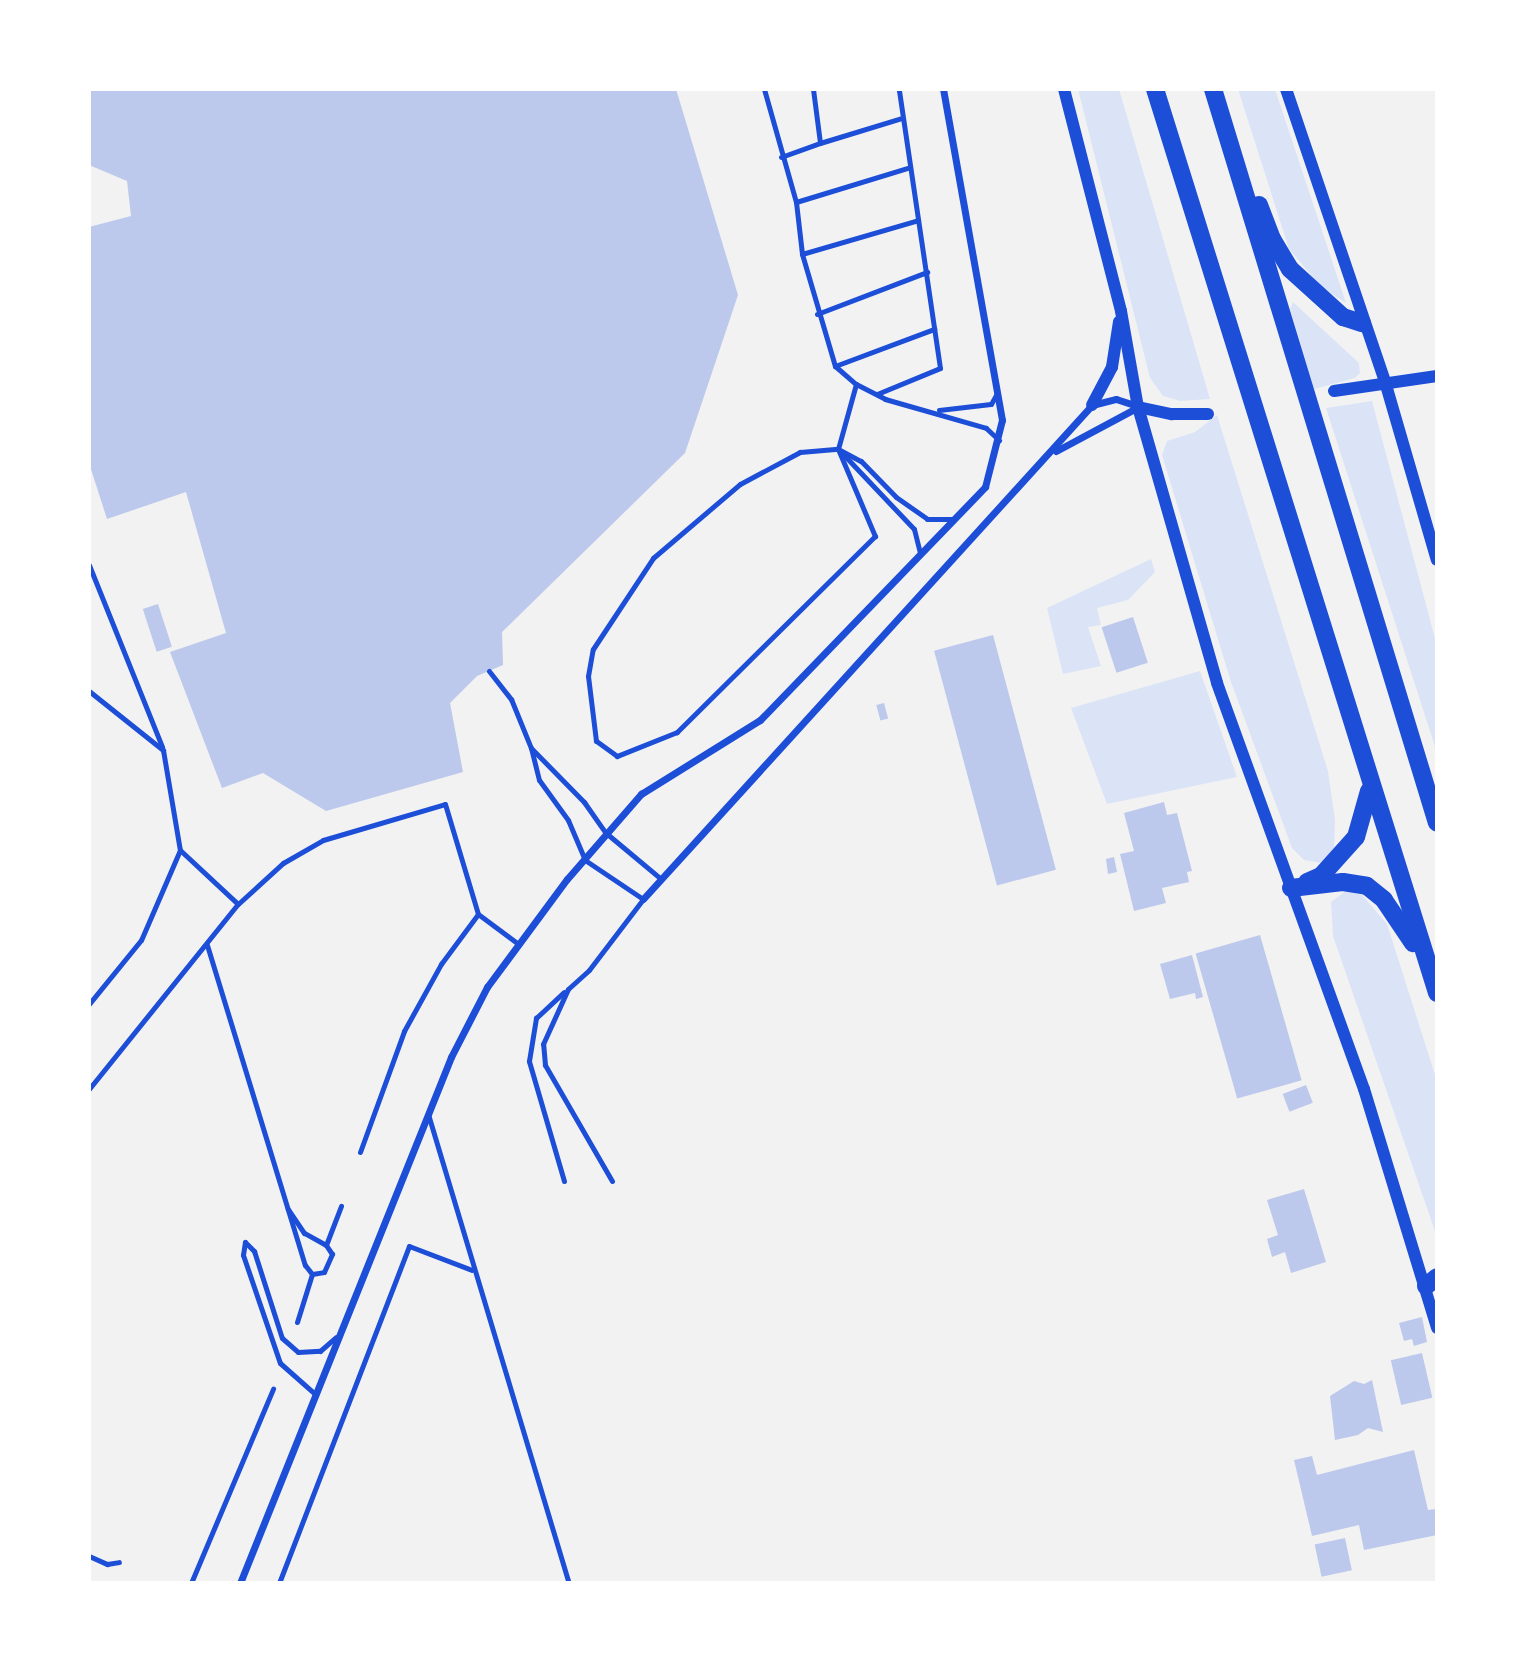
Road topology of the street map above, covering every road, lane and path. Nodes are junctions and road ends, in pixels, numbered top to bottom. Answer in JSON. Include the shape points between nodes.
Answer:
{"nodes":[{"id":1,"x":764,"y":89,"type":"edge"},
{"id":2,"x":813,"y":89,"type":"edge"},
{"id":3,"x":899,"y":89,"type":"edge"},
{"id":4,"x":943,"y":89,"type":"edge"},
{"id":5,"x":1063,"y":89,"type":"edge"},
{"id":6,"x":1155,"y":89,"type":"edge"},
{"id":7,"x":1286,"y":89,"type":"edge"},
{"id":8,"x":1214,"y":95,"type":"edge"},
{"id":9,"x":902,"y":118,"type":"junction"},
{"id":10,"x":820,"y":143,"type":"junction"},
{"id":11,"x":781,"y":157,"type":"junction"},
{"id":12,"x":907,"y":168,"type":"junction"},
{"id":13,"x":796,"y":202,"type":"junction"},
{"id":14,"x":918,"y":220,"type":"junction"},
{"id":15,"x":802,"y":254,"type":"junction"},
{"id":16,"x":927,"y":272,"type":"junction"},
{"id":17,"x":1121,"y":311,"type":"junction"},
{"id":18,"x":817,"y":314,"type":"junction"},
{"id":19,"x":1362,"y":323,"type":"junction"},
{"id":20,"x":934,"y":329,"type":"junction"},
{"id":21,"x":835,"y":366,"type":"junction"},
{"id":22,"x":1437,"y":376,"type":"edge"},
{"id":23,"x":856,"y":384,"type":"junction"},
{"id":24,"x":1386,"y":385,"type":"junction"},
{"id":25,"x":1334,"y":391,"type":"dead end"},
{"id":26,"x":998,"y":393,"type":"junction"},
{"id":27,"x":877,"y":394,"type":"junction"},
{"id":28,"x":1092,"y":405,"type":"junction"},
{"id":29,"x":1138,"y":407,"type":"junction"},
{"id":30,"x":936,"y":410,"type":"junction"},
{"id":31,"x":1208,"y":414,"type":"dead end"},
{"id":32,"x":999,"y":440,"type":"junction"},
{"id":33,"x":838,"y":449,"type":"junction"},
{"id":34,"x":1053,"y":453,"type":"junction"},
{"id":35,"x":953,"y":519,"type":"junction"},
{"id":36,"x":920,"y":553,"type":"junction"},
{"id":37,"x":1437,"y":560,"type":"edge"},
{"id":38,"x":89,"y":565,"type":"edge"},
{"id":39,"x":489,"y":671,"type":"dead end"},
{"id":40,"x":89,"y":691,"type":"edge"},
{"id":41,"x":531,"y":748,"type":"junction"},
{"id":42,"x":163,"y":750,"type":"junction"},
{"id":43,"x":1370,"y":786,"type":"junction"},
{"id":44,"x":1437,"y":823,"type":"edge"},
{"id":45,"x":606,"y":833,"type":"junction"},
{"id":46,"x":180,"y":850,"type":"junction"},
{"id":47,"x":585,"y":860,"type":"junction"},
{"id":48,"x":661,"y":878,"type":"junction"},
{"id":49,"x":1291,"y":888,"type":"junction"},
{"id":50,"x":643,"y":899,"type":"junction"},
{"id":51,"x":238,"y":904,"type":"junction"},
{"id":52,"x":478,"y":914,"type":"junction"},
{"id":53,"x":517,"y":943,"type":"junction"},
{"id":54,"x":207,"y":945,"type":"junction"},
{"id":55,"x":568,"y":989,"type":"junction"},
{"id":56,"x":1437,"y":994,"type":"edge"},
{"id":57,"x":89,"y":1004,"type":"edge"},
{"id":58,"x":89,"y":1089,"type":"edge"},
{"id":59,"x":428,"y":1114,"type":"junction"},
{"id":60,"x":360,"y":1152,"type":"dead end"},
{"id":61,"x":564,"y":1181,"type":"dead end"},
{"id":62,"x":612,"y":1181,"type":"dead end"},
{"id":63,"x":341,"y":1206,"type":"dead end"},
{"id":64,"x":288,"y":1209,"type":"junction"},
{"id":65,"x":326,"y":1245,"type":"junction"},
{"id":66,"x":472,"y":1270,"type":"junction"},
{"id":67,"x":312,"y":1274,"type":"junction"},
{"id":68,"x":1433,"y":1283,"type":"edge"},
{"id":69,"x":297,"y":1322,"type":"dead end"},
{"id":70,"x":1437,"y":1328,"type":"edge"},
{"id":71,"x":336,"y":1337,"type":"junction"},
{"id":72,"x":273,"y":1389,"type":"dead end"},
{"id":73,"x":314,"y":1393,"type":"junction"},
{"id":74,"x":89,"y":1556,"type":"edge"},
{"id":75,"x":119,"y":1562,"type":"dead end"},
{"id":76,"x":191,"y":1583,"type":"edge"},
{"id":77,"x":240,"y":1583,"type":"edge"},
{"id":78,"x":279,"y":1583,"type":"edge"},
{"id":79,"x":569,"y":1583,"type":"edge"}],
"edges":[{"from":1,"to":11,"type":"lane"},
{"from":2,"to":10,"type":"lane"},
{"from":3,"to":9,"type":"lane"},
{"from":4,"to":26,"type":"street"},
{"from":5,"to":17,"type":"street"},
{"from":6,"to":43,"type":"highway"},
{"from":7,"to":19,"type":"street"},
{"from":8,"to":19,"type":"highway","via":[[1284,260],[1343,317]]},
{"from":8,"to":44,"type":"highway"},
{"from":9,"to":10,"type":"lane"},
{"from":9,"to":12,"type":"lane"},
{"from":10,"to":11,"type":"lane"},
{"from":11,"to":13,"type":"lane"},
{"from":12,"to":13,"type":"lane"},
{"from":12,"to":14,"type":"lane"},
{"from":13,"to":15,"type":"lane"},
{"from":14,"to":15,"type":"lane"},
{"from":14,"to":16,"type":"lane"},
{"from":15,"to":18,"type":"lane"},
{"from":16,"to":18,"type":"lane"},
{"from":16,"to":20,"type":"lane"},
{"from":17,"to":28,"type":"street","via":[[1112,367]]},
{"from":17,"to":29,"type":"street"},
{"from":18,"to":21,"type":"lane"},
{"from":19,"to":24,"type":"street"},
{"from":20,"to":21,"type":"lane"},
{"from":20,"to":27,"type":"lane","via":[[940,368]]},
{"from":21,"to":23,"type":"lane"},
{"from":22,"to":24,"type":"street"},
{"from":23,"to":27,"type":"lane"},
{"from":23,"to":33,"type":"lane"},
{"from":24,"to":25,"type":"street"},
{"from":24,"to":37,"type":"street"},
{"from":26,"to":30,"type":"lane","via":[[991,404]]},
{"from":26,"to":32,"type":"street"},
{"from":27,"to":30,"type":"lane"},
{"from":28,"to":29,"type":"street","via":[[1116,399]]},
{"from":28,"to":34,"type":"street"},
{"from":29,"to":31,"type":"street","via":[[1172,414]]},
{"from":29,"to":34,"type":"street"},
{"from":29,"to":49,"type":"street","via":[[1217,683]]},
{"from":30,"to":32,"type":"lane","via":[[986,428]]},
{"from":32,"to":35,"type":"street","via":[[985,487]]},
{"from":33,"to":33,"type":"lane","via":[[800,452],[740,484],[653,558],[593,649],[588,687],[596,741],[617,756],[677,732],[875,536]]},
{"from":33,"to":35,"type":"lane","via":[[862,461],[896,497],[927,519]]},
{"from":33,"to":36,"type":"lane","via":[[914,529]]},
{"from":34,"to":48,"type":"street"},
{"from":35,"to":36,"type":"street"},
{"from":36,"to":45,"type":"street","via":[[760,720],[641,794]]},
{"from":38,"to":42,"type":"lane"},
{"from":39,"to":41,"type":"lane","via":[[511,699]]},
{"from":40,"to":42,"type":"lane"},
{"from":41,"to":45,"type":"lane","via":[[584,802]]},
{"from":41,"to":47,"type":"lane","via":[[539,780],[568,821]]},
{"from":42,"to":46,"type":"lane"},
{"from":43,"to":49,"type":"highway","via":[[1356,837],[1341,858],[1321,876]]},
{"from":43,"to":56,"type":"highway"},
{"from":45,"to":47,"type":"street"},
{"from":45,"to":48,"type":"lane"},
{"from":46,"to":51,"type":"lane"},
{"from":46,"to":57,"type":"lane","via":[[141,940]]},
{"from":47,"to":50,"type":"lane"},
{"from":47,"to":53,"type":"street"},
{"from":48,"to":50,"type":"street"},
{"from":49,"to":56,"type":"highway","via":[[1343,882],[1367,886],[1398,918]]},
{"from":49,"to":68,"type":"street"},
{"from":50,"to":55,"type":"lane","via":[[589,970]]},
{"from":51,"to":52,"type":"lane","via":[[305,848],[444,804]]},
{"from":51,"to":54,"type":"lane"},
{"from":52,"to":53,"type":"lane"},
{"from":52,"to":60,"type":"lane","via":[[441,964],[404,1031]]},
{"from":53,"to":59,"type":"street","via":[[487,987]]},
{"from":54,"to":58,"type":"lane"},
{"from":54,"to":64,"type":"lane"},
{"from":55,"to":61,"type":"lane","via":[[536,1018],[529,1061]]},
{"from":55,"to":62,"type":"lane","via":[[543,1044],[545,1065]]},
{"from":59,"to":66,"type":"lane"},
{"from":59,"to":71,"type":"street"},
{"from":63,"to":65,"type":"lane"},
{"from":64,"to":65,"type":"lane","via":[[304,1233]]},
{"from":64,"to":67,"type":"lane"},
{"from":65,"to":67,"type":"lane","via":[[331,1265]]},
{"from":66,"to":78,"type":"lane","via":[[409,1246]]},
{"from":66,"to":79,"type":"lane"},
{"from":67,"to":69,"type":"lane"},
{"from":68,"to":70,"type":"street"},
{"from":71,"to":73,"type":"street"},
{"from":71,"to":73,"type":"lane","via":[[320,1351],[298,1352],[282,1338],[254,1251],[245,1242],[243,1255],[280,1363]]},
{"from":72,"to":76,"type":"lane"},
{"from":73,"to":77,"type":"street"},
{"from":74,"to":75,"type":"lane","via":[[107,1564]]}]}
